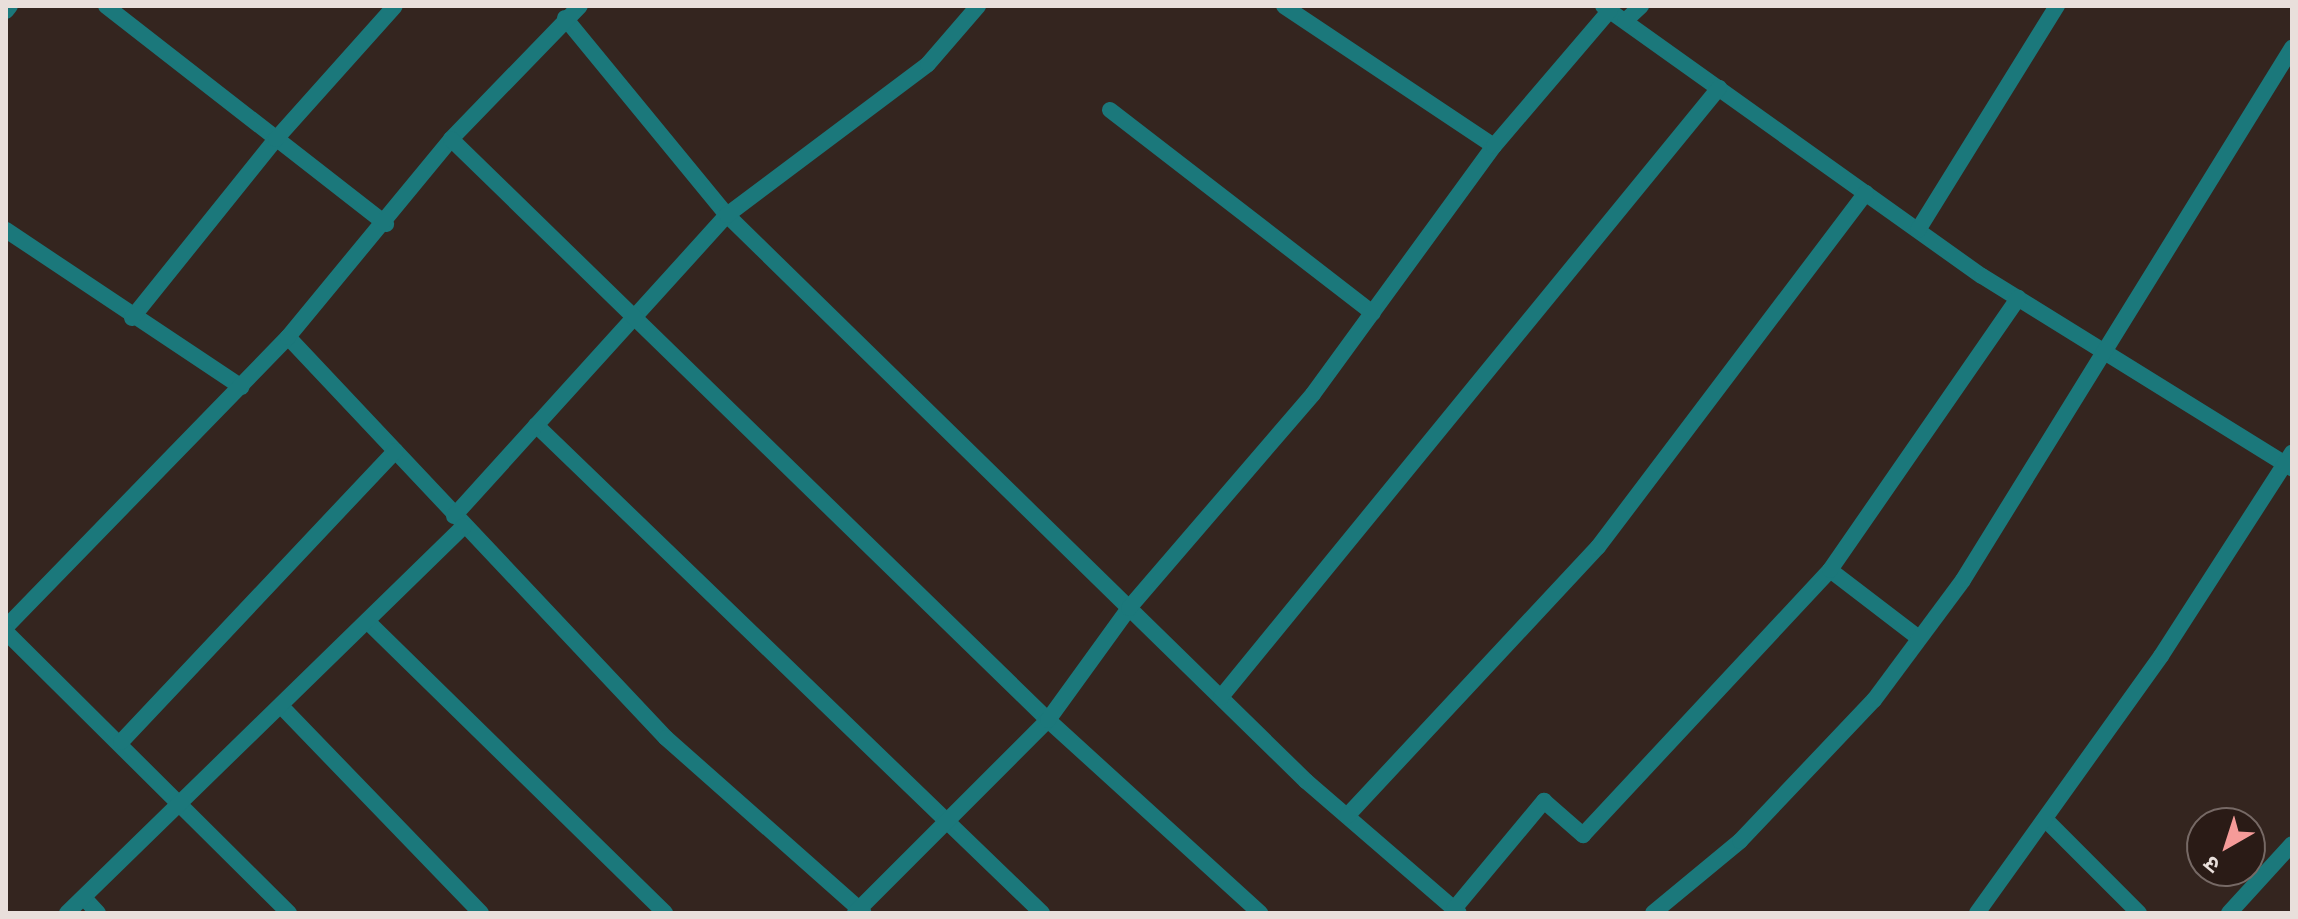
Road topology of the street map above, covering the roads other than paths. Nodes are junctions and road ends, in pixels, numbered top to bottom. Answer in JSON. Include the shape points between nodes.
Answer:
{"nodes":[{"id":1,"x":10,"y":6,"type":"edge"},
{"id":2,"x":106,"y":6,"type":"edge"},
{"id":3,"x":395,"y":6,"type":"edge"},
{"id":4,"x":580,"y":6,"type":"edge"},
{"id":5,"x":978,"y":6,"type":"edge"},
{"id":6,"x":1284,"y":6,"type":"edge"},
{"id":7,"x":1641,"y":6,"type":"edge"},
{"id":8,"x":2057,"y":6,"type":"edge"},
{"id":9,"x":1606,"y":8,"type":"edge"},
{"id":10,"x":6,"y":11,"type":"edge"},
{"id":11,"x":565,"y":18,"type":"junction"},
{"id":12,"x":1625,"y":21,"type":"junction"},
{"id":13,"x":2292,"y":48,"type":"edge"},
{"id":14,"x":1719,"y":88,"type":"junction"},
{"id":15,"x":1110,"y":110,"type":"dead end"},
{"id":16,"x":276,"y":139,"type":"junction"},
{"id":17,"x":451,"y":139,"type":"junction"},
{"id":18,"x":1494,"y":146,"type":"junction"},
{"id":19,"x":1866,"y":193,"type":"junction"},
{"id":20,"x":727,"y":215,"type":"junction"},
{"id":21,"x":386,"y":224,"type":"junction"},
{"id":22,"x":6,"y":230,"type":"edge"},
{"id":23,"x":1918,"y":230,"type":"junction"},
{"id":24,"x":2018,"y":298,"type":"junction"},
{"id":25,"x":1373,"y":313,"type":"junction"},
{"id":26,"x":634,"y":316,"type":"junction"},
{"id":27,"x":132,"y":318,"type":"junction"},
{"id":28,"x":288,"y":337,"type":"junction"},
{"id":29,"x":2106,"y":353,"type":"junction"},
{"id":30,"x":241,"y":387,"type":"junction"},
{"id":31,"x":536,"y":425,"type":"junction"},
{"id":32,"x":395,"y":451,"type":"junction"},
{"id":33,"x":2290,"y":462,"type":"edge"},
{"id":34,"x":459,"y":521,"type":"junction"},
{"id":35,"x":1830,"y":570,"type":"junction"},
{"id":36,"x":1129,"y":608,"type":"junction"},
{"id":37,"x":367,"y":621,"type":"junction"},
{"id":38,"x":6,"y":630,"type":"edge"},
{"id":39,"x":1919,"y":638,"type":"junction"},
{"id":40,"x":1221,"y":697,"type":"junction"},
{"id":41,"x":281,"y":706,"type":"junction"},
{"id":42,"x":1048,"y":720,"type":"junction"},
{"id":43,"x":121,"y":742,"type":"junction"},
{"id":44,"x":183,"y":801,"type":"junction"},
{"id":45,"x":1347,"y":816,"type":"junction"},
{"id":46,"x":2045,"y":819,"type":"junction"},
{"id":47,"x":947,"y":821,"type":"junction"},
{"id":48,"x":2292,"y":844,"type":"edge"},
{"id":49,"x":85,"y":899,"type":"junction"},
{"id":50,"x":859,"y":911,"type":"edge"},
{"id":51,"x":1456,"y":911,"type":"edge"},
{"id":52,"x":67,"y":913,"type":"edge"},
{"id":53,"x":98,"y":913,"type":"edge"},
{"id":54,"x":289,"y":913,"type":"edge"},
{"id":55,"x":481,"y":913,"type":"edge"},
{"id":56,"x":665,"y":913,"type":"edge"},
{"id":57,"x":1042,"y":913,"type":"edge"},
{"id":58,"x":1260,"y":913,"type":"edge"},
{"id":59,"x":1653,"y":913,"type":"edge"},
{"id":60,"x":1977,"y":913,"type":"edge"},
{"id":61,"x":2139,"y":913,"type":"edge"},
{"id":62,"x":2229,"y":913,"type":"edge"}],
"edges":[{"from":1,"to":10,"type":"street"},
{"from":2,"to":16,"type":"street"},
{"from":3,"to":16,"type":"street"},
{"from":4,"to":11,"type":"street"},
{"from":5,"to":20,"type":"street","via":[[928,64]]},
{"from":6,"to":18,"type":"street"},
{"from":7,"to":12,"type":"street"},
{"from":8,"to":23,"type":"street"},
{"from":9,"to":12,"type":"street"},
{"from":9,"to":18,"type":"street"},
{"from":11,"to":17,"type":"street"},
{"from":11,"to":20,"type":"street"},
{"from":12,"to":14,"type":"street"},
{"from":13,"to":29,"type":"street"},
{"from":14,"to":19,"type":"street"},
{"from":14,"to":40,"type":"street"},
{"from":15,"to":25,"type":"street"},
{"from":16,"to":21,"type":"street"},
{"from":16,"to":27,"type":"street"},
{"from":17,"to":21,"type":"street"},
{"from":17,"to":26,"type":"street"},
{"from":18,"to":25,"type":"street"},
{"from":19,"to":23,"type":"street"},
{"from":19,"to":45,"type":"street","via":[[1598,547]]},
{"from":20,"to":26,"type":"street"},
{"from":20,"to":36,"type":"street"},
{"from":21,"to":28,"type":"street"},
{"from":22,"to":27,"type":"street"},
{"from":23,"to":24,"type":"street"},
{"from":24,"to":29,"type":"street"},
{"from":24,"to":35,"type":"street"},
{"from":25,"to":36,"type":"street"},
{"from":26,"to":31,"type":"street"},
{"from":26,"to":42,"type":"street"},
{"from":27,"to":30,"type":"street"},
{"from":28,"to":30,"type":"street"},
{"from":28,"to":32,"type":"street"},
{"from":29,"to":33,"type":"street"},
{"from":29,"to":39,"type":"street"},
{"from":30,"to":38,"type":"street"},
{"from":31,"to":34,"type":"street"},
{"from":31,"to":47,"type":"street"},
{"from":32,"to":34,"type":"street"},
{"from":32,"to":43,"type":"street"},
{"from":33,"to":46,"type":"street"},
{"from":34,"to":37,"type":"street"},
{"from":34,"to":50,"type":"street","via":[[666,738]]},
{"from":35,"to":39,"type":"street"},
{"from":35,"to":51,"type":"street","via":[[1583,835],[1544,801]]},
{"from":36,"to":40,"type":"street"},
{"from":36,"to":42,"type":"street"},
{"from":37,"to":41,"type":"street"},
{"from":37,"to":56,"type":"street"},
{"from":38,"to":43,"type":"street"},
{"from":39,"to":59,"type":"street","via":[[1874,700],[1740,841]]},
{"from":40,"to":45,"type":"street"},
{"from":41,"to":44,"type":"street"},
{"from":41,"to":55,"type":"street"},
{"from":42,"to":47,"type":"street"},
{"from":42,"to":58,"type":"street"},
{"from":43,"to":44,"type":"street"},
{"from":44,"to":49,"type":"street"},
{"from":44,"to":54,"type":"street"},
{"from":45,"to":51,"type":"street"},
{"from":46,"to":60,"type":"street"},
{"from":46,"to":61,"type":"street"},
{"from":47,"to":50,"type":"street"},
{"from":47,"to":57,"type":"street"},
{"from":48,"to":62,"type":"street"},
{"from":49,"to":52,"type":"street"},
{"from":49,"to":53,"type":"street"}]}
